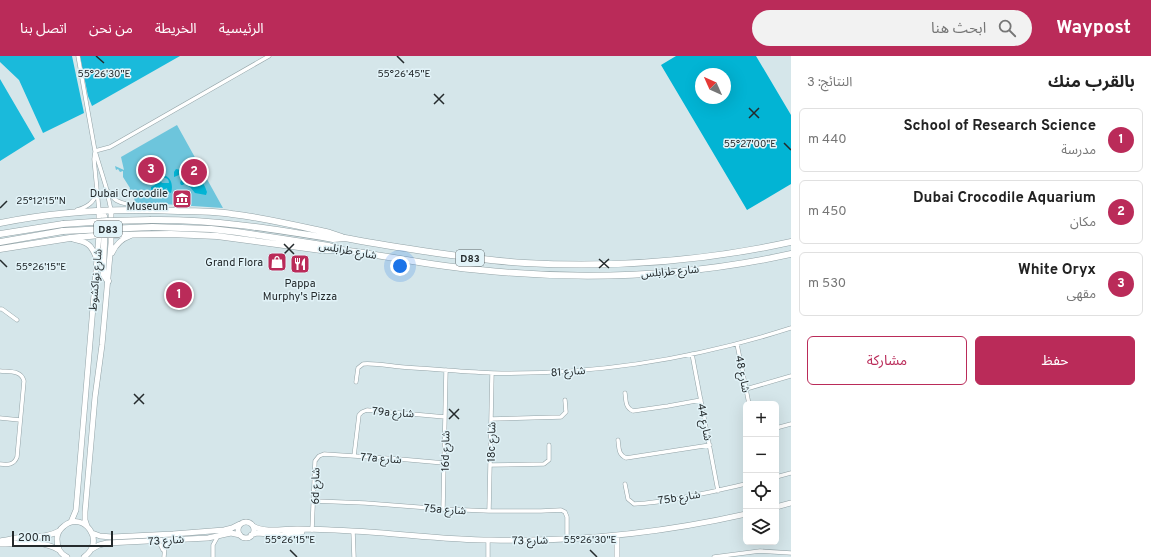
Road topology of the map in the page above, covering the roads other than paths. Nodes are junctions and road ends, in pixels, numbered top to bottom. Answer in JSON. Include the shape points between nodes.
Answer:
{"nodes":[{"id":1,"x":78,"y":56,"type":"edge"},
{"id":2,"x":269,"y":56,"type":"edge"},
{"id":3,"x":95,"y":151,"type":"junction"},
{"id":4,"x":106,"y":187,"type":"junction"},
{"id":5,"x":98,"y":188,"type":"junction"},
{"id":6,"x":139,"y":209,"type":"junction"},
{"id":7,"x":111,"y":210,"type":"junction"},
{"id":8,"x":99,"y":211,"type":"junction"},
{"id":9,"x":72,"y":212,"type":"junction"},
{"id":10,"x":0,"y":224,"type":"edge"},
{"id":11,"x":0,"y":234,"type":"edge"},
{"id":12,"x":141,"y":234,"type":"junction"},
{"id":13,"x":102,"y":235,"type":"junction"},
{"id":14,"x":112,"y":235,"type":"junction"},
{"id":15,"x":70,"y":238,"type":"junction"},
{"id":16,"x":345,"y":238,"type":"junction"},
{"id":17,"x":0,"y":242,"type":"edge"},
{"id":18,"x":791,"y":242,"type":"edge"},
{"id":19,"x":0,"y":249,"type":"edge"},
{"id":20,"x":342,"y":250,"type":"junction"},
{"id":21,"x":791,"y":254,"type":"edge"},
{"id":22,"x":97,"y":260,"type":"junction"},
{"id":23,"x":110,"y":260,"type":"junction"},
{"id":24,"x":108,"y":281,"type":"junction"},
{"id":25,"x":0,"y":309,"type":"edge"},
{"id":26,"x":17,"y":320,"type":"dead end"},
{"id":27,"x":791,"y":328,"type":"edge"},
{"id":28,"x":737,"y":344,"type":"junction"},
{"id":29,"x":692,"y":354,"type":"junction"},
{"id":30,"x":446,"y":370,"type":"junction"},
{"id":31,"x":0,"y":371,"type":"edge"},
{"id":32,"x":492,"y":373,"type":"junction"},
{"id":33,"x":791,"y":376,"type":"edge"},
{"id":34,"x":356,"y":382,"type":"dead end"},
{"id":35,"x":746,"y":389,"type":"junction"},
{"id":36,"x":624,"y":393,"type":"dead end"},
{"id":37,"x":565,"y":400,"type":"dead end"},
{"id":38,"x":701,"y":400,"type":"junction"},
{"id":39,"x":748,"y":401,"type":"edge"},
{"id":40,"x":445,"y":416,"type":"junction"},
{"id":41,"x":0,"y":418,"type":"edge"},
{"id":42,"x":491,"y":419,"type":"junction"},
{"id":43,"x":20,"y":420,"type":"junction"},
{"id":44,"x":791,"y":424,"type":"edge"},
{"id":45,"x":779,"y":427,"type":"edge"},
{"id":46,"x":618,"y":440,"type":"dead end"},
{"id":47,"x":549,"y":445,"type":"dead end"},
{"id":48,"x":710,"y":445,"type":"junction"},
{"id":49,"x":354,"y":456,"type":"junction"},
{"id":50,"x":317,"y":457,"type":"joint"},
{"id":51,"x":444,"y":463,"type":"junction"},
{"id":52,"x":0,"y":464,"type":"edge"},
{"id":53,"x":490,"y":465,"type":"junction"},
{"id":54,"x":791,"y":473,"type":"edge"},
{"id":55,"x":779,"y":476,"type":"edge"},
{"id":56,"x":625,"y":484,"type":"dead end"},
{"id":57,"x":743,"y":485,"type":"edge"},
{"id":58,"x":718,"y":491,"type":"junction"},
{"id":59,"x":314,"y":501,"type":"junction"},
{"id":60,"x":791,"y":503,"type":"edge"},
{"id":61,"x":779,"y":506,"type":"edge"},
{"id":62,"x":443,"y":509,"type":"junction"},
{"id":63,"x":489,"y":511,"type":"junction"},
{"id":64,"x":743,"y":515,"type":"edge"},
{"id":65,"x":71,"y":522,"type":"junction"},
{"id":66,"x":240,"y":524,"type":"junction"},
{"id":67,"x":87,"y":526,"type":"junction"},
{"id":68,"x":252,"y":526,"type":"junction"},
{"id":69,"x":60,"y":530,"type":"junction"},
{"id":70,"x":314,"y":530,"type":"junction"},
{"id":71,"x":354,"y":531,"type":"junction"},
{"id":72,"x":92,"y":533,"type":"junction"},
{"id":73,"x":240,"y":535,"type":"junction"},
{"id":74,"x":251,"y":535,"type":"junction"},
{"id":75,"x":616,"y":535,"type":"junction"},
{"id":76,"x":218,"y":536,"type":"junction"},
{"id":77,"x":208,"y":538,"type":"junction"},
{"id":78,"x":568,"y":539,"type":"junction"},
{"id":79,"x":170,"y":540,"type":"junction"},
{"id":80,"x":489,"y":540,"type":"junction"},
{"id":81,"x":0,"y":541,"type":"edge"},
{"id":82,"x":156,"y":541,"type":"junction"},
{"id":83,"x":0,"y":544,"type":"edge"},
{"id":84,"x":213,"y":545,"type":"junction"},
{"id":85,"x":92,"y":549,"type":"junction"},
{"id":86,"x":59,"y":550,"type":"junction"},
{"id":87,"x":164,"y":552,"type":"junction"},
{"id":88,"x":791,"y":553,"type":"edge"},
{"id":89,"x":731,"y":556,"type":"edge"},
{"id":90,"x":66,"y":557,"type":"edge"},
{"id":91,"x":84,"y":557,"type":"edge"},
{"id":92,"x":164,"y":557,"type":"edge"},
{"id":93,"x":213,"y":557,"type":"edge"},
{"id":94,"x":354,"y":557,"type":"edge"},
{"id":95,"x":488,"y":557,"type":"edge"},
{"id":96,"x":617,"y":557,"type":"edge"},
{"id":97,"x":714,"y":557,"type":"edge"}],
"edges":[{"from":1,"to":3,"type":"street"},
{"from":2,"to":3,"type":"street","via":[[110,147]]},
{"from":3,"to":4,"type":"street","name":"شارع نواكشوط"},
{"from":3,"to":5,"type":"street"},
{"from":4,"to":6,"type":"street","via":[[112,197],[120,203]]},
{"from":4,"to":7,"type":"street","name":"شارع نواكشوط"},
{"from":5,"to":8,"type":"street"},
{"from":5,"to":9,"type":"street","via":[[90,204]]},
{"from":6,"to":7,"type":"highway"},
{"from":6,"to":16,"type":"highway","via":[[237,214]]},
{"from":7,"to":8,"type":"highway"},
{"from":7,"to":14,"type":"street","name":"شارع نواكشوط"},
{"from":8,"to":9,"type":"highway"},
{"from":8,"to":13,"type":"highway","via":[[105,218]]},
{"from":9,"to":10,"type":"highway"},
{"from":11,"to":16,"type":"highway","name":"شارع طرابلس","number":"D83","bridge":true,"via":[[63,224],[174,220],[228,223],[333,239]]},
{"from":12,"to":14,"type":"highway"},
{"from":12,"to":20,"type":"highway","via":[[210,236],[321,250]]},
{"from":12,"to":23,"type":"street","via":[[120,241],[114,248]]},
{"from":13,"to":14,"type":"highway"},
{"from":13,"to":15,"type":"highway"},
{"from":13,"to":22,"type":"street","name":"شارع نواكشوط"},
{"from":13,"to":24,"type":"highway","via":[[103,270]]},
{"from":14,"to":23,"type":"street","name":"شارع نواكشوط"},
{"from":15,"to":19,"type":"highway"},
{"from":15,"to":22,"type":"street","via":[[88,244],[94,250]]},
{"from":16,"to":18,"type":"highway","name":"شارع طرابلس","number":"D83","via":[[479,259],[562,264],[692,258]]},
{"from":17,"to":20,"type":"highway","name":"شارع طرابلس","number":"D83","bridge":true,"via":[[64,232],[152,227],[237,232]]},
{"from":20,"to":21,"type":"highway","name":"شارع طرابلس","number":"D83","via":[[479,270],[576,275],[680,271]]},
{"from":22,"to":65,"type":"street","name":"شارع نواكشوط","via":[[76,510]]},
{"from":23,"to":24,"type":"street","name":"شارع نواكشوط"},
{"from":24,"to":67,"type":"street","name":"شارع نواكشوط","via":[[85,512]]},
{"from":25,"to":26,"type":"street"},
{"from":27,"to":28,"type":"street","name":"شارع 81"},
{"from":28,"to":29,"type":"street","name":"شارع 81"},
{"from":28,"to":35,"type":"street","name":"شارع 48"},
{"from":29,"to":32,"type":"street","name":"شارع 81","via":[[593,369]]},
{"from":29,"to":38,"type":"street","name":"شارع 44"},
{"from":30,"to":32,"type":"street","name":"شارع 81"},
{"from":30,"to":34,"type":"street","name":"شارع 81","via":[[363,364],[358,368]]},
{"from":30,"to":40,"type":"street","name":"16d شارع"},
{"from":31,"to":43,"type":"street","via":[[18,373],[23,378]]},
{"from":32,"to":42,"type":"street","name":"18c شارع"},
{"from":33,"to":35,"type":"street"},
{"from":35,"to":39,"type":"street","name":"شارع 48"},
{"from":36,"to":38,"type":"street","via":[[626,406],[633,411]]},
{"from":37,"to":42,"type":"street","via":[[566,412],[561,417]]},
{"from":38,"to":48,"type":"street","name":"شارع 44"},
{"from":40,"to":49,"type":"street","name":"79a شارع","via":[[364,411],[359,416]]},
{"from":40,"to":51,"type":"street","name":"16d شارع"},
{"from":41,"to":43,"type":"street"},
{"from":42,"to":53,"type":"street","name":"18c شارع"},
{"from":43,"to":52,"type":"street","via":[[18,457],[8,465]]},
{"from":44,"to":45,"type":"street"},
{"from":46,"to":48,"type":"street","via":[[620,453],[626,458]]},
{"from":47,"to":53,"type":"street","via":[[549,460],[544,464]]},
{"from":48,"to":58,"type":"street","name":"شارع 44"},
{"from":49,"to":50,"type":"street","name":"77a شارع","via":[[324,454]]},
{"from":49,"to":51,"type":"street","name":"77a شارع"},
{"from":50,"to":59,"type":"street","name":"6d شارع"},
{"from":51,"to":62,"type":"street","name":"16d شارع"},
{"from":53,"to":63,"type":"street","name":"18c شارع"},
{"from":54,"to":55,"type":"street"},
{"from":56,"to":58,"type":"street","name":"75b شارع","via":[[628,499],[634,504]]},
{"from":57,"to":58,"type":"street","name":"75b شارع"},
{"from":59,"to":62,"type":"street","name":"75a شارع"},
{"from":59,"to":70,"type":"street","name":"6d شارع"},
{"from":60,"to":61,"type":"street"},
{"from":62,"to":63,"type":"street","name":"75a شارع"},
{"from":63,"to":78,"type":"street","name":"75a شارع","via":[[561,510],[566,514]]},
{"from":64,"to":75,"type":"street","name":"شارع 73"},
{"from":65,"to":67,"type":"street","via":[[80,522]]},
{"from":65,"to":69,"type":"street"},
{"from":66,"to":68,"type":"street","via":[[247,522]]},
{"from":66,"to":72,"type":"street","name":"شارع 73","via":[[224,530],[173,534],[112,537]]},
{"from":66,"to":73,"type":"street"},
{"from":67,"to":72,"type":"street"},
{"from":68,"to":70,"type":"street","name":"شارع 73","via":[[265,529]]},
{"from":68,"to":74,"type":"street","via":[[254,531]]},
{"from":69,"to":81,"type":"street","via":[[43,537]]},
{"from":69,"to":86,"type":"street","via":[[57,536]]},
{"from":70,"to":71,"type":"street","name":"شارع 73"},
{"from":70,"to":74,"type":"street","name":"شارع 73"},
{"from":71,"to":80,"type":"street","name":"شارع 73"},
{"from":71,"to":94,"type":"street"},
{"from":72,"to":85,"type":"street"},
{"from":73,"to":74,"type":"street"},
{"from":73,"to":76,"type":"street","name":"شارع 73","via":[[231,533]]},
{"from":75,"to":78,"type":"street","name":"شارع 73"},
{"from":75,"to":96,"type":"street"},
{"from":76,"to":77,"type":"street","name":"شارع 73"},
{"from":76,"to":84,"type":"street"},
{"from":77,"to":79,"type":"street","name":"شارع 73"},
{"from":77,"to":84,"type":"street"},
{"from":78,"to":80,"type":"street","name":"شارع 73"},
{"from":79,"to":82,"type":"street","name":"شارع 73"},
{"from":79,"to":87,"type":"street"},
{"from":80,"to":95,"type":"street"},
{"from":82,"to":85,"type":"street","name":"شارع 73","via":[[107,543]]},
{"from":82,"to":87,"type":"street"},
{"from":83,"to":86,"type":"street","via":[[40,543]]},
{"from":84,"to":93,"type":"street"},
{"from":85,"to":91,"type":"street"},
{"from":86,"to":90,"type":"street"},
{"from":87,"to":92,"type":"street"},
{"from":88,"to":89,"type":"street","via":[[760,551]]},
{"from":89,"to":97,"type":"street"}]}
